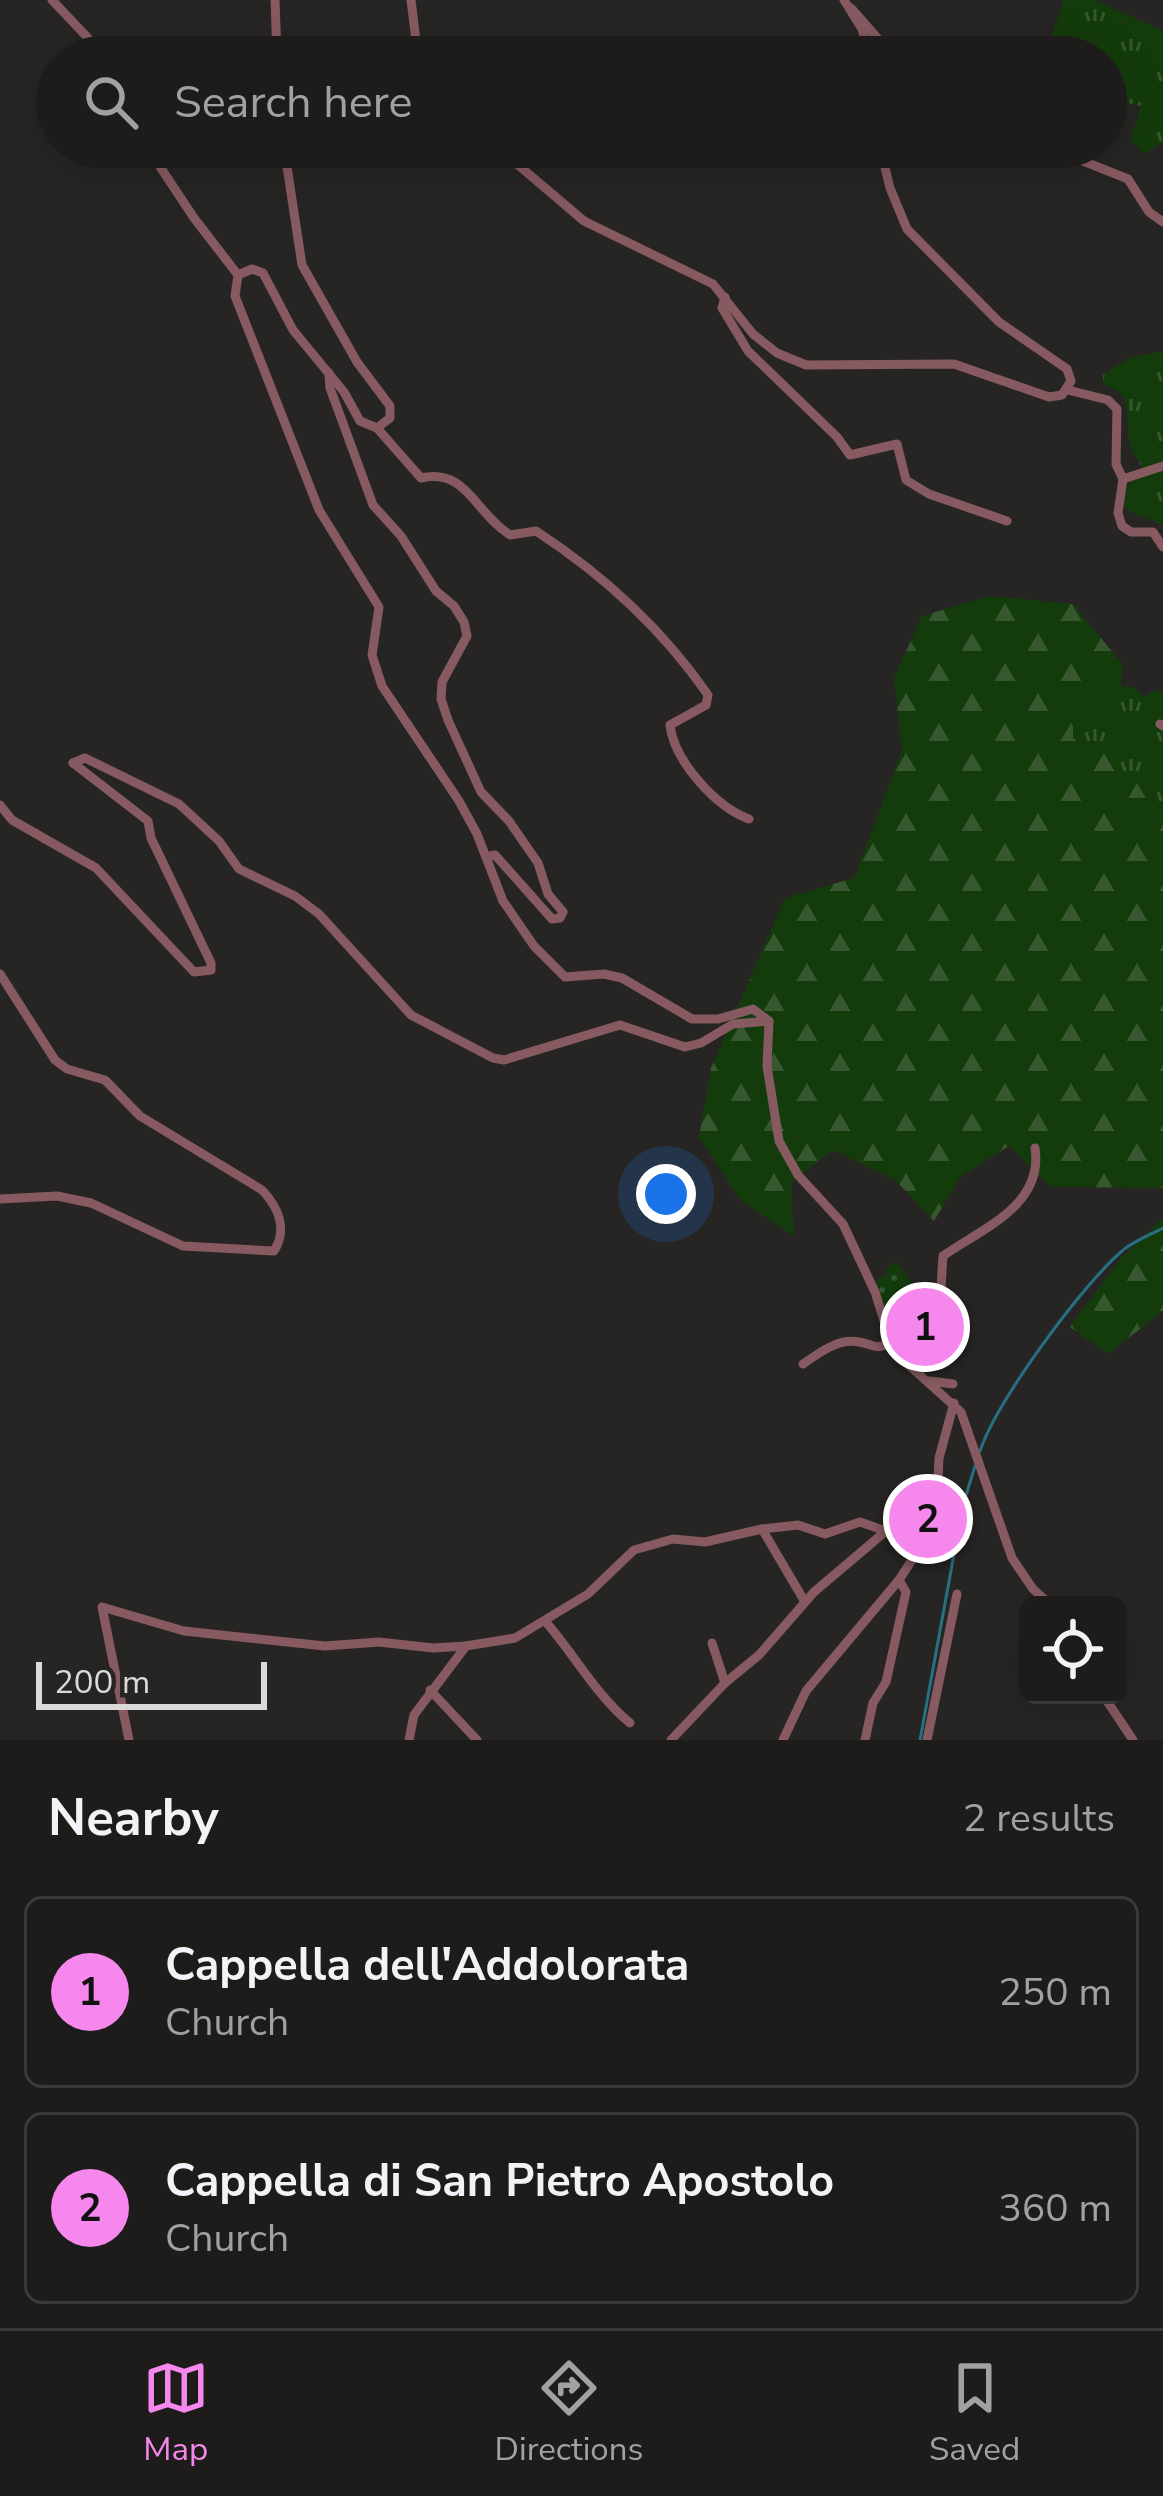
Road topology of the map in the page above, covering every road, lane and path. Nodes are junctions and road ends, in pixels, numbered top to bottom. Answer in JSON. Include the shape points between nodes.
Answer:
{"nodes":[{"id":1,"x":52,"y":0,"type":"edge"},
{"id":2,"x":274,"y":0,"type":"edge"},
{"id":3,"x":411,"y":0,"type":"edge"},
{"id":4,"x":848,"y":4,"type":"edge"},
{"id":5,"x":86,"y":36,"type":"edge"},
{"id":6,"x":276,"y":36,"type":"edge"},
{"id":7,"x":415,"y":36,"type":"edge"},
{"id":8,"x":861,"y":36,"type":"edge"},
{"id":9,"x":876,"y":36,"type":"edge"},
{"id":10,"x":161,"y":168,"type":"edge"},
{"id":11,"x":287,"y":168,"type":"edge"},
{"id":12,"x":521,"y":168,"type":"edge"},
{"id":13,"x":885,"y":168,"type":"edge"},
{"id":14,"x":1100,"y":168,"type":"edge"},
{"id":15,"x":1163,"y":222,"type":"edge"},
{"id":16,"x":238,"y":275,"type":"junction"},
{"id":17,"x":725,"y":297,"type":"junction"},
{"id":18,"x":328,"y":371,"type":"junction"},
{"id":19,"x":1068,"y":390,"type":"junction"},
{"id":20,"x":377,"y":428,"type":"junction"},
{"id":21,"x":1163,"y":466,"type":"edge"},
{"id":22,"x":1123,"y":479,"type":"junction"},
{"id":23,"x":1007,"y":520,"type":"dead end"},
{"id":24,"x":1163,"y":547,"type":"edge"},
{"id":25,"x":0,"y":805,"type":"edge"},
{"id":26,"x":748,"y":819,"type":"dead end"},
{"id":27,"x":486,"y":856,"type":"junction"},
{"id":28,"x":0,"y":974,"type":"edge"},
{"id":29,"x":769,"y":1021,"type":"junction"},
{"id":30,"x":1035,"y":1148,"type":"dead end"},
{"id":31,"x":0,"y":1199,"type":"edge"},
{"id":32,"x":883,"y":1318,"type":"junction"},
{"id":33,"x":888,"y":1344,"type":"junction"},
{"id":34,"x":802,"y":1364,"type":"dead end"},
{"id":35,"x":930,"y":1381,"type":"junction"},
{"id":36,"x":953,"y":1384,"type":"dead end"},
{"id":37,"x":954,"y":1403,"type":"junction"},
{"id":38,"x":762,"y":1529,"type":"junction"},
{"id":39,"x":886,"y":1531,"type":"junction"},
{"id":40,"x":928,"y":1535,"type":"junction"},
{"id":41,"x":899,"y":1580,"type":"junction"},
{"id":42,"x":957,"y":1594,"type":"dead end"},
{"id":43,"x":1041,"y":1596,"type":"edge"},
{"id":44,"x":805,"y":1602,"type":"junction"},
{"id":45,"x":545,"y":1621,"type":"junction"},
{"id":46,"x":712,"y":1643,"type":"dead end"},
{"id":47,"x":466,"y":1646,"type":"junction"},
{"id":48,"x":724,"y":1683,"type":"junction"},
{"id":49,"x":430,"y":1690,"type":"junction"},
{"id":50,"x":1109,"y":1704,"type":"edge"},
{"id":51,"x":630,"y":1723,"type":"dead end"},
{"id":52,"x":130,"y":1740,"type":"edge"},
{"id":53,"x":409,"y":1740,"type":"edge"},
{"id":54,"x":477,"y":1740,"type":"edge"},
{"id":55,"x":671,"y":1740,"type":"edge"},
{"id":56,"x":783,"y":1740,"type":"edge"},
{"id":57,"x":865,"y":1740,"type":"edge"},
{"id":58,"x":927,"y":1740,"type":"edge"},
{"id":59,"x":1132,"y":1740,"type":"edge"}],
"edges":[{"from":1,"to":5,"type":"street"},
{"from":2,"to":6,"type":"street"},
{"from":3,"to":7,"type":"street"},
{"from":4,"to":8,"type":"street"},
{"from":4,"to":9,"type":"street"},
{"from":10,"to":16,"type":"street"},
{"from":11,"to":20,"type":"street","via":[[302,265],[390,406],[390,418]]},
{"from":12,"to":17,"type":"street","via":[[584,221],[695,274]]},
{"from":13,"to":19,"type":"street","via":[[907,229],[999,322],[1067,369]]},
{"from":14,"to":15,"type":"street","via":[[1128,179]]},
{"from":16,"to":18,"type":"street","via":[[263,273],[293,330]]},
{"from":16,"to":27,"type":"street","via":[[235,296],[311,492],[379,607],[375,672]]},
{"from":17,"to":19,"type":"street","via":[[763,344],[806,365],[954,364],[1049,397]]},
{"from":17,"to":23,"type":"street","via":[[722,308],[748,351],[850,455],[897,444],[906,480]]},
{"from":18,"to":20,"type":"street","via":[[360,421]]},
{"from":18,"to":27,"type":"street","via":[[373,505],[464,622],[467,636],[441,699],[481,792],[538,863],[560,918],[538,906],[495,855]]},
{"from":19,"to":22,"type":"street","via":[[1117,409]]},
{"from":20,"to":26,"type":"street","via":[[421,478],[456,479],[489,522],[510,535],[536,531],[565,550],[662,637],[708,695],[706,705],[670,725],[683,760]]},
{"from":21,"to":22,"type":"street"},
{"from":22,"to":24,"type":"street","via":[[1122,526],[1153,532]]},
{"from":25,"to":29,"type":"street","via":[[96,868],[203,974],[211,963],[148,821],[73,763],[85,758],[169,798],[238,868],[319,914],[411,1015],[493,1058],[620,1025],[685,1047],[733,1024]]},
{"from":27,"to":29,"type":"street","via":[[512,915],[565,977],[622,978],[692,1018],[753,1009]]},
{"from":28,"to":31,"type":"street","via":[[67,1070],[105,1080],[140,1116],[262,1190],[276,1205],[280,1244],[274,1251],[183,1246],[91,1203]]},
{"from":29,"to":32,"type":"street","via":[[779,1142],[843,1224]]},
{"from":30,"to":32,"type":"street","via":[[1036,1175],[1024,1196],[940,1261],[943,1288],[927,1339],[900,1347]]},
{"from":32,"to":33,"type":"street"},
{"from":33,"to":34,"type":"street","via":[[849,1341]]},
{"from":33,"to":35,"type":"street"},
{"from":35,"to":36,"type":"street"},
{"from":35,"to":37,"type":"street"},
{"from":37,"to":40,"type":"street","via":[[939,1458],[940,1511]]},
{"from":37,"to":43,"type":"street","via":[[1012,1558]]},
{"from":38,"to":39,"type":"street","via":[[798,1525],[825,1534],[860,1522]]},
{"from":38,"to":44,"type":"street"},
{"from":38,"to":45,"type":"street","via":[[634,1550]]},
{"from":39,"to":40,"type":"street","via":[[895,1538],[912,1528]]},
{"from":39,"to":44,"type":"street"},
{"from":40,"to":41,"type":"street"},
{"from":41,"to":56,"type":"street","via":[[806,1690]]},
{"from":41,"to":57,"type":"street","via":[[907,1592]]},
{"from":42,"to":58,"type":"street"},
{"from":44,"to":48,"type":"street"},
{"from":45,"to":47,"type":"street","via":[[515,1638]]},
{"from":45,"to":51,"type":"street"},
{"from":46,"to":48,"type":"street"},
{"from":47,"to":49,"type":"street"},
{"from":47,"to":52,"type":"street","via":[[326,1646],[184,1631],[102,1606]]},
{"from":48,"to":55,"type":"street"},
{"from":49,"to":53,"type":"street"},
{"from":49,"to":54,"type":"street"},
{"from":50,"to":59,"type":"street"}]}
